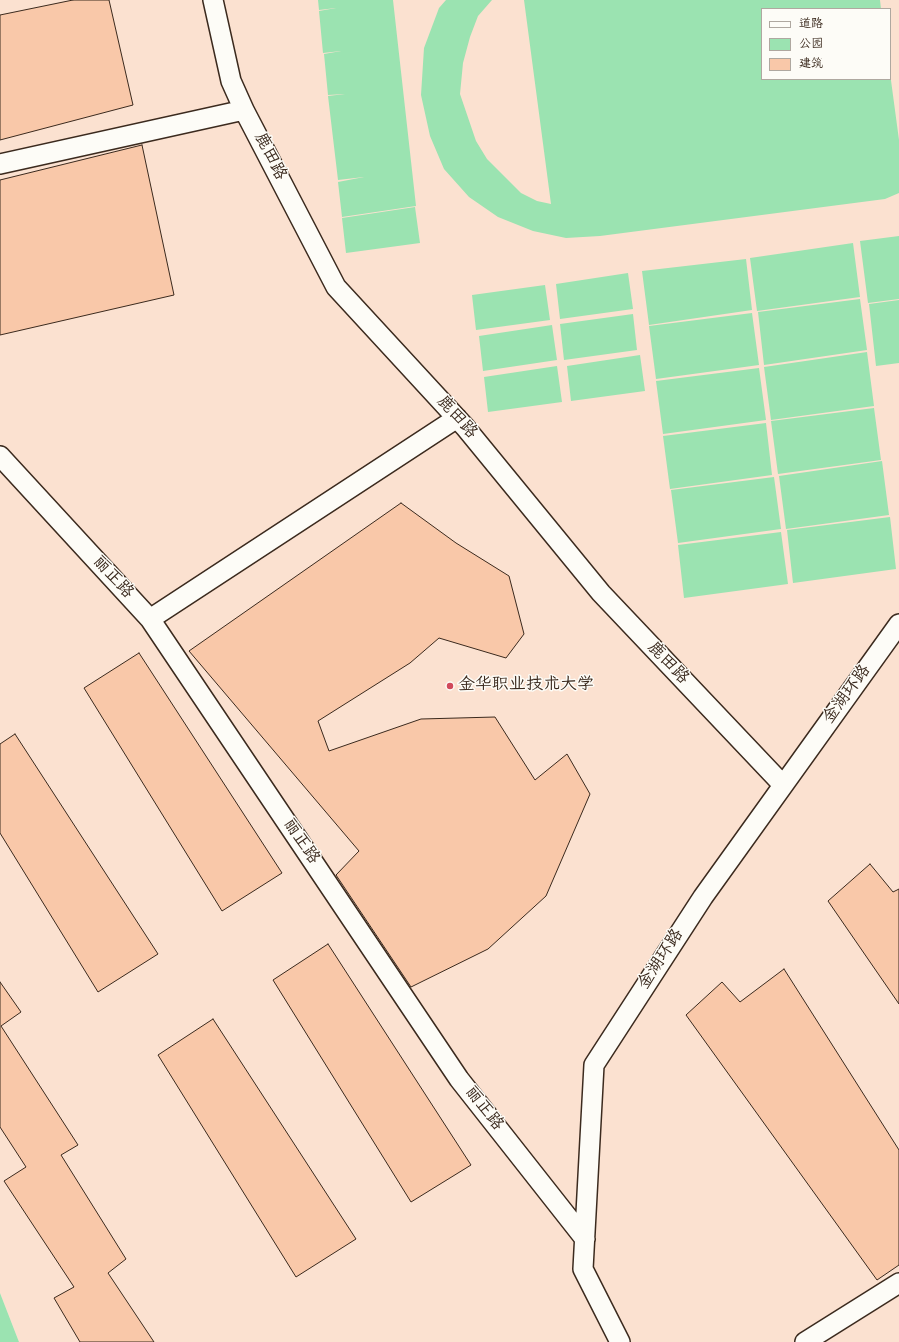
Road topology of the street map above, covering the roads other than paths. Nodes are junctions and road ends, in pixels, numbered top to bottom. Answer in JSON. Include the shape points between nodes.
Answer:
{"nodes":[{"id":1,"x":213,"y":0,"type":"edge"},
{"id":2,"x":244,"y":110,"type":"junction"},
{"id":3,"x":0,"y":164,"type":"edge"},
{"id":4,"x":457,"y":418,"type":"junction"},
{"id":5,"x":0,"y":456,"type":"edge"},
{"id":6,"x":150,"y":619,"type":"junction"},
{"id":7,"x":899,"y":624,"type":"edge"},
{"id":8,"x":783,"y":785,"type":"junction"},
{"id":9,"x":585,"y":1239,"type":"junction"},
{"id":10,"x":899,"y":1283,"type":"edge"},
{"id":11,"x":620,"y":1342,"type":"edge"},
{"id":12,"x":806,"y":1342,"type":"edge"}],
"edges":[{"from":1,"to":2,"type":"street","name":"鹿田路","via":[[231,81]]},
{"from":2,"to":3,"type":"street"},
{"from":2,"to":4,"type":"street","name":"鹿田路","via":[[336,287]]},
{"from":4,"to":6,"type":"street"},
{"from":4,"to":8,"type":"street","name":"鹿田路","via":[[601,593]]},
{"from":5,"to":6,"type":"street","name":"丽正路"},
{"from":6,"to":9,"type":"street","name":"丽正路","via":[[459,1079]]},
{"from":7,"to":8,"type":"street","name":"金湖环路"},
{"from":8,"to":9,"type":"street","name":"金湖环路","via":[[703,897],[594,1066]]},
{"from":9,"to":11,"type":"street","name":"金湖环路","via":[[583,1269]]},
{"from":10,"to":12,"type":"street"}]}
